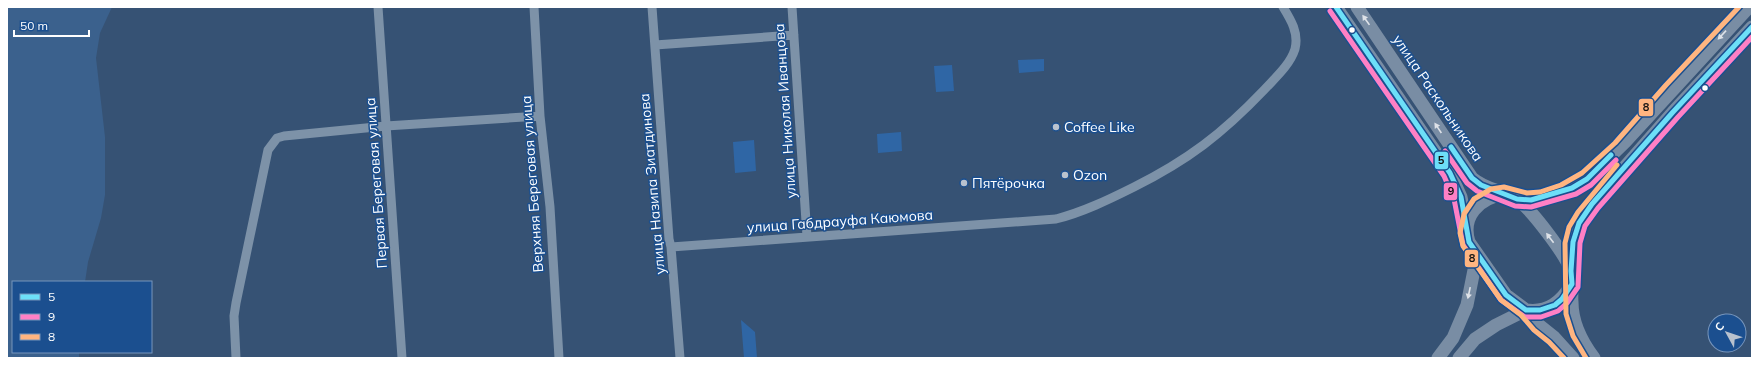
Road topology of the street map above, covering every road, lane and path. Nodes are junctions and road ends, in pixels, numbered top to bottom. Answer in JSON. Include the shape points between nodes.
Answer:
{"nodes":[{"id":1,"x":378,"y":7,"type":"edge"},
{"id":2,"x":534,"y":7,"type":"edge"},
{"id":3,"x":652,"y":7,"type":"edge"},
{"id":4,"x":792,"y":7,"type":"edge"},
{"id":5,"x":1283,"y":7,"type":"edge"},
{"id":6,"x":1336,"y":7,"type":"edge"},
{"id":7,"x":1357,"y":7,"type":"edge"},
{"id":8,"x":1749,"y":7,"type":"edge"},
{"id":9,"x":1752,"y":27,"type":"edge"},
{"id":10,"x":794,"y":35,"type":"junction"},
{"id":11,"x":655,"y":45,"type":"junction"},
{"id":12,"x":540,"y":116,"type":"junction"},
{"id":13,"x":386,"y":126,"type":"junction"},
{"id":14,"x":1503,"y":194,"type":"junction"},
{"id":15,"x":1517,"y":199,"type":"junction"},
{"id":16,"x":1467,"y":227,"type":"junction"},
{"id":17,"x":807,"y":237,"type":"junction"},
{"id":18,"x":671,"y":247,"type":"junction"},
{"id":19,"x":1477,"y":255,"type":"junction"},
{"id":20,"x":1572,"y":277,"type":"junction"},
{"id":21,"x":1526,"y":310,"type":"junction"},
{"id":22,"x":236,"y":358,"type":"edge"},
{"id":23,"x":402,"y":358,"type":"edge"},
{"id":24,"x":559,"y":358,"type":"edge"},
{"id":25,"x":680,"y":358,"type":"edge"},
{"id":26,"x":1438,"y":358,"type":"edge"},
{"id":27,"x":1459,"y":358,"type":"edge"},
{"id":28,"x":1573,"y":358,"type":"edge"},
{"id":29,"x":1594,"y":358,"type":"edge"}],
"edges":[{"from":1,"to":13,"type":"street","name":"Первая Береговая улица"},
{"from":2,"to":12,"type":"street","name":"Верхняя Береговая улица"},
{"from":3,"to":11,"type":"street","name":"улица Назипа Зиатдинова"},
{"from":4,"to":10,"type":"street","name":"улица Николая Иванцова"},
{"from":5,"to":17,"type":"street","name":"улица Габдрауфа Каюмова","via":[[1295,30],[1292,57],[1255,100],[1210,141],[1167,170],[1095,207],[1056,219]]},
{"from":6,"to":16,"type":"main road","via":[[1450,173],[1461,197]]},
{"from":14,"to":7,"type":"main road","name":"улица Раскольникова","one_way":true,"via":[[1481,185],[1472,178]]},
{"from":8,"to":15,"type":"main road","one_way":true,"via":[[1625,142],[1587,179],[1558,194],[1531,200]]},
{"from":9,"to":20,"type":"main road","via":[[1592,204],[1579,223],[1573,242]]},
{"from":10,"to":11,"type":"street"},
{"from":10,"to":17,"type":"street","name":"улица Николая Иванцова"},
{"from":11,"to":18,"type":"street","name":"улица Назипа Зиатдинова"},
{"from":12,"to":13,"type":"street"},
{"from":12,"to":24,"type":"street","name":"Верхняя Береговая улица","via":[[550,207]]},
{"from":13,"to":22,"type":"street","via":[[284,136],[277,138],[268,150],[234,316]]},
{"from":13,"to":23,"type":"street","name":"Первая Береговая улица"},
{"from":14,"to":15,"type":"main road","name":"улица Раскольникова"},
{"from":14,"to":16,"type":"main road","via":[[1486,199],[1480,204],[1469,219]]},
{"from":20,"to":15,"type":"main road","one_way":true,"via":[[1549,236]]},
{"from":16,"to":19,"type":"main road","via":[[1469,242]]},
{"from":17,"to":18,"type":"street","name":"улица Габдрауфа Каюмова"},
{"from":18,"to":25,"type":"street","name":"улица Назипа Зиатдинова"},
{"from":19,"to":21,"type":"main road","via":[[1506,295]]},
{"from":19,"to":26,"type":"main road","one_way":true,"via":[[1467,305],[1453,338]]},
{"from":20,"to":21,"type":"main road","via":[[1562,299],[1555,305],[1540,310]]},
{"from":20,"to":29,"type":"main road","via":[[1573,316],[1583,344]]},
{"from":21,"to":27,"type":"main road","via":[[1496,325],[1475,340]]},
{"from":21,"to":28,"type":"main road"}]}
